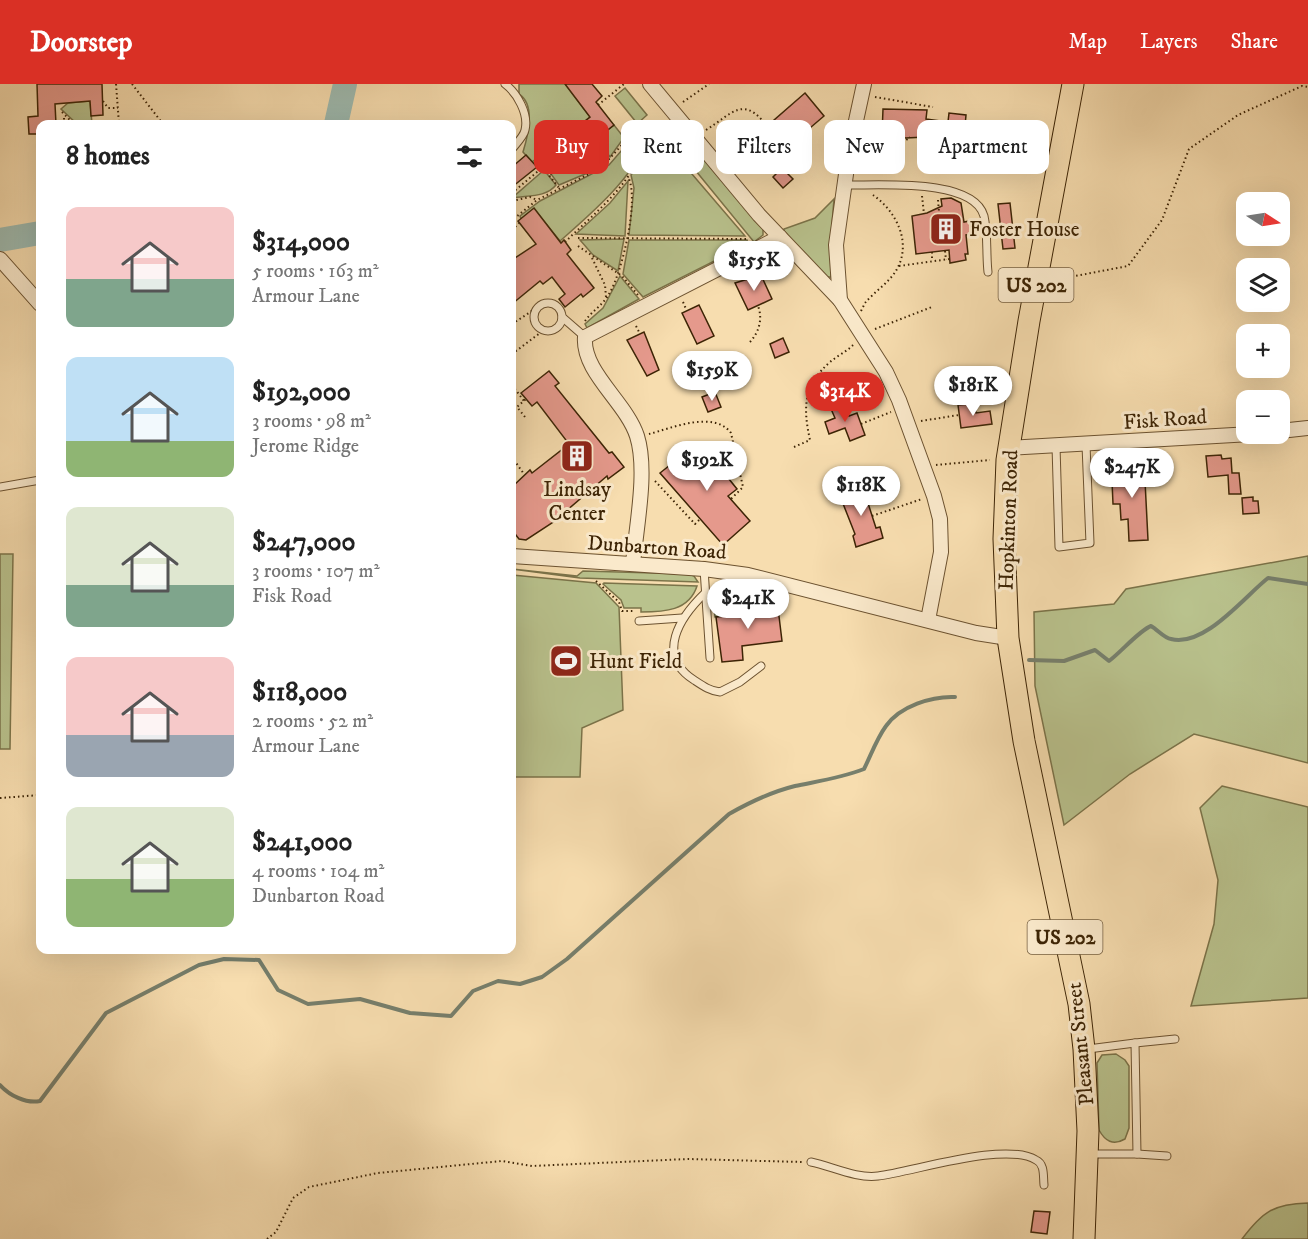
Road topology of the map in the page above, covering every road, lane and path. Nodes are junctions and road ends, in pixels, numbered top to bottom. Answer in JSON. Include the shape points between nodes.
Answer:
{"nodes":[{"id":1,"x":116,"y":84,"type":"edge"},
{"id":2,"x":132,"y":84,"type":"edge"},
{"id":3,"x":505,"y":84,"type":"edge"},
{"id":4,"x":624,"y":84,"type":"edge"},
{"id":5,"x":650,"y":84,"type":"edge"},
{"id":6,"x":709,"y":84,"type":"edge"},
{"id":7,"x":1073,"y":84,"type":"edge"},
{"id":8,"x":1308,"y":87,"type":"edge"},
{"id":9,"x":863,"y":90,"type":"edge"},
{"id":10,"x":103,"y":101,"type":"dead end"},
{"id":11,"x":598,"y":105,"type":"dead end"},
{"id":12,"x":675,"y":107,"type":"dead end"},
{"id":13,"x":933,"y":107,"type":"dead end"},
{"id":14,"x":118,"y":108,"type":"junction"},
{"id":15,"x":64,"y":120,"type":"edge"},
{"id":16,"x":70,"y":120,"type":"edge"},
{"id":17,"x":119,"y":120,"type":"edge"},
{"id":18,"x":160,"y":120,"type":"edge"},
{"id":19,"x":720,"y":120,"type":"edge"},
{"id":20,"x":762,"y":120,"type":"edge"},
{"id":21,"x":716,"y":123,"type":"edge"},
{"id":22,"x":706,"y":130,"type":"dead end"},
{"id":23,"x":910,"y":137,"type":"dead end"},
{"id":24,"x":516,"y":143,"type":"edge"},
{"id":25,"x":621,"y":148,"type":"edge"},
{"id":26,"x":610,"y":161,"type":"joint"},
{"id":27,"x":629,"y":174,"type":"edge"},
{"id":28,"x":628,"y":177,"type":"junction"},
{"id":29,"x":845,"y":181,"type":"junction"},
{"id":30,"x":862,"y":186,"type":"junction"},
{"id":31,"x":921,"y":187,"type":"junction"},
{"id":32,"x":559,"y":188,"type":"junction"},
{"id":33,"x":936,"y":188,"type":"junction"},
{"id":34,"x":516,"y":189,"type":"edge"},
{"id":35,"x":516,"y":200,"type":"edge"},
{"id":36,"x":537,"y":200,"type":"junction"},
{"id":37,"x":939,"y":212,"type":"dead end"},
{"id":38,"x":924,"y":214,"type":"dead end"},
{"id":39,"x":516,"y":217,"type":"edge"},
{"id":40,"x":519,"y":223,"type":"dead end"},
{"id":41,"x":516,"y":226,"type":"edge"},
{"id":42,"x":780,"y":237,"type":"junction"},
{"id":43,"x":578,"y":238,"type":"dead end"},
{"id":44,"x":627,"y":238,"type":"junction"},
{"id":45,"x":748,"y":239,"type":"dead end"},
{"id":46,"x":565,"y":242,"type":"dead end"},
{"id":47,"x":578,"y":246,"type":"dead end"},
{"id":48,"x":945,"y":251,"type":"dead end"},
{"id":49,"x":932,"y":252,"type":"dead end"},
{"id":50,"x":591,"y":255,"type":"junction"},
{"id":51,"x":932,"y":261,"type":"junction"},
{"id":52,"x":2,"y":262,"type":"edge"},
{"id":53,"x":899,"y":266,"type":"junction"},
{"id":54,"x":988,"y":272,"type":"dead end"},
{"id":55,"x":619,"y":274,"type":"junction"},
{"id":56,"x":1036,"y":284,"type":"junction"},
{"id":57,"x":606,"y":299,"type":"junction"},
{"id":58,"x":36,"y":300,"type":"edge"},
{"id":59,"x":840,"y":300,"type":"junction"},
{"id":60,"x":645,"y":304,"type":"junction"},
{"id":61,"x":758,"y":306,"type":"dead end"},
{"id":62,"x":537,"y":307,"type":"junction"},
{"id":63,"x":932,"y":307,"type":"dead end"},
{"id":64,"x":562,"y":317,"type":"junction"},
{"id":65,"x":516,"y":321,"type":"edge"},
{"id":66,"x":854,"y":323,"type":"junction"},
{"id":67,"x":544,"y":330,"type":"junction"},
{"id":68,"x":869,"y":331,"type":"dead end"},
{"id":69,"x":581,"y":334,"type":"junction"},
{"id":70,"x":857,"y":341,"type":"dead end"},
{"id":71,"x":750,"y":342,"type":"dead end"},
{"id":72,"x":516,"y":351,"type":"edge"},
{"id":73,"x":516,"y":390,"type":"edge"},
{"id":74,"x":516,"y":407,"type":"edge"},
{"id":75,"x":516,"y":407,"type":"edge"},
{"id":76,"x":902,"y":408,"type":"junction"},
{"id":77,"x":959,"y":415,"type":"dead end"},
{"id":78,"x":525,"y":417,"type":"dead end"},
{"id":79,"x":908,"y":423,"type":"junction"},
{"id":80,"x":861,"y":424,"type":"dead end"},
{"id":81,"x":1308,"y":428,"type":"edge"},
{"id":82,"x":1290,"y":430,"type":"edge"},
{"id":83,"x":1236,"y":435,"type":"edge"},
{"id":84,"x":637,"y":437,"type":"junction"},
{"id":85,"x":1086,"y":445,"type":"junction"},
{"id":86,"x":734,"y":446,"type":"junction"},
{"id":87,"x":1056,"y":446,"type":"junction"},
{"id":88,"x":794,"y":447,"type":"dead end"},
{"id":89,"x":1003,"y":454,"type":"junction"},
{"id":90,"x":715,"y":462,"type":"dead end"},
{"id":91,"x":516,"y":463,"type":"edge"},
{"id":92,"x":641,"y":466,"type":"junction"},
{"id":93,"x":924,"y":466,"type":"junction"},
{"id":94,"x":525,"y":474,"type":"dead end"},
{"id":95,"x":36,"y":481,"type":"edge"},
{"id":96,"x":0,"y":488,"type":"edge"},
{"id":97,"x":934,"y":496,"type":"junction"},
{"id":98,"x":731,"y":498,"type":"dead end"},
{"id":99,"x":872,"y":516,"type":"dead end"},
{"id":100,"x":700,"y":519,"type":"dead end"},
{"id":101,"x":516,"y":556,"type":"edge"},
{"id":102,"x":633,"y":564,"type":"junction"},
{"id":103,"x":704,"y":569,"type":"junction"},
{"id":104,"x":738,"y":580,"type":"dead end"},
{"id":105,"x":596,"y":582,"type":"dead end"},
{"id":106,"x":705,"y":593,"type":"junction"},
{"id":107,"x":633,"y":611,"type":"dead end"},
{"id":108,"x":741,"y":614,"type":"dead end"},
{"id":109,"x":682,"y":618,"type":"junction"},
{"id":110,"x":928,"y":620,"type":"junction"},
{"id":111,"x":639,"y":621,"type":"dead end"},
{"id":112,"x":1008,"y":638,"type":"junction"},
{"id":113,"x":710,"y":658,"type":"dead end"},
{"id":114,"x":761,"y":666,"type":"dead end"},
{"id":115,"x":36,"y":795,"type":"edge"},
{"id":116,"x":0,"y":798,"type":"edge"},
{"id":117,"x":1175,"y":1039,"type":"dead end"},
{"id":118,"x":1135,"y":1043,"type":"junction"},
{"id":119,"x":1084,"y":1049,"type":"junction"},
{"id":120,"x":1088,"y":1154,"type":"junction"},
{"id":121,"x":1137,"y":1154,"type":"junction"},
{"id":122,"x":1167,"y":1156,"type":"dead end"},
{"id":123,"x":810,"y":1162,"type":"joint"},
{"id":124,"x":1044,"y":1185,"type":"dead end"},
{"id":125,"x":267,"y":1239,"type":"edge"},
{"id":126,"x":1084,"y":1239,"type":"edge"}],
"edges":[{"from":1,"to":14,"type":"path"},
{"from":2,"to":18,"type":"path"},
{"from":3,"to":24,"type":"lane","via":[[526,117],[525,131]]},
{"from":4,"to":11,"type":"path"},
{"from":5,"to":42,"type":"street"},
{"from":6,"to":12,"type":"path"},
{"from":7,"to":56,"type":"main road","name":"Hopkinton Road","number":"US 202"},
{"from":8,"to":56,"type":"path","via":[[1302,86],[1238,115],[1189,148],[1162,220],[1128,266]]},
{"from":9,"to":13,"type":"path","via":[[900,99],[904,104]]},
{"from":9,"to":29,"type":"street"},
{"from":10,"to":14,"type":"path","via":[[108,108]]},
{"from":14,"to":17,"type":"path"},
{"from":15,"to":16,"type":"path","via":[[63,113]]},
{"from":19,"to":20,"type":"path","via":[[744,108],[756,112]]},
{"from":21,"to":22,"type":"path"},
{"from":23,"to":29,"type":"path"},
{"from":25,"to":26,"type":"path"},
{"from":26,"to":32,"type":"path"},
{"from":27,"to":28,"type":"path"},
{"from":28,"to":44,"type":"path","via":[[632,188]]},
{"from":28,"to":46,"type":"path"},
{"from":29,"to":30,"type":"lane"},
{"from":29,"to":59,"type":"street","via":[[836,245]]},
{"from":30,"to":31,"type":"lane"},
{"from":30,"to":53,"type":"path","via":[[884,203],[902,231]]},
{"from":31,"to":33,"type":"lane"},
{"from":31,"to":38,"type":"path"},
{"from":32,"to":34,"type":"path","via":[[542,166]]},
{"from":32,"to":36,"type":"path"},
{"from":33,"to":37,"type":"path"},
{"from":33,"to":54,"type":"lane","via":[[948,189],[970,200],[983,214]]},
{"from":35,"to":36,"type":"path","via":[[530,197]]},
{"from":36,"to":39,"type":"path"},
{"from":40,"to":41,"type":"path"},
{"from":42,"to":59,"type":"street"},
{"from":42,"to":60,"type":"street"},
{"from":43,"to":44,"type":"path"},
{"from":44,"to":45,"type":"path"},
{"from":44,"to":55,"type":"path"},
{"from":47,"to":50,"type":"path"},
{"from":48,"to":51,"type":"path","via":[[948,259]]},
{"from":49,"to":51,"type":"path"},
{"from":50,"to":55,"type":"path"},
{"from":50,"to":57,"type":"path","via":[[605,285]]},
{"from":51,"to":53,"type":"path"},
{"from":52,"to":58,"type":"street"},
{"from":53,"to":66,"type":"path","via":[[864,303]]},
{"from":55,"to":57,"type":"path"},
{"from":55,"to":60,"type":"path"},
{"from":56,"to":89,"type":"main road","name":"Hopkinton Road","number":"US 202"},
{"from":57,"to":69,"type":"path"},
{"from":59,"to":66,"type":"street"},
{"from":60,"to":69,"type":"street"},
{"from":61,"to":71,"type":"path","via":[[760,322]]},
{"from":62,"to":64,"type":"lane","via":[[555,304]]},
{"from":62,"to":65,"type":"path"},
{"from":62,"to":67,"type":"lane","via":[[534,320]]},
{"from":63,"to":68,"type":"path"},
{"from":64,"to":67,"type":"lane","via":[[555,329]]},
{"from":64,"to":69,"type":"lane"},
{"from":66,"to":76,"type":"street","via":[[886,372]]},
{"from":67,"to":72,"type":"path"},
{"from":69,"to":84,"type":"street","via":[[588,360]]},
{"from":70,"to":88,"type":"path","via":[[830,362],[815,381],[804,410],[810,440]]},
{"from":73,"to":74,"type":"path","via":[[525,400]]},
{"from":75,"to":78,"type":"path"},
{"from":76,"to":79,"type":"street"},
{"from":76,"to":80,"type":"path"},
{"from":77,"to":79,"type":"path"},
{"from":79,"to":93,"type":"street"},
{"from":81,"to":82,"type":"street"},
{"from":83,"to":85,"type":"street","name":"Fisk Road"},
{"from":84,"to":86,"type":"path","via":[[694,423],[720,423],[729,430]]},
{"from":84,"to":92,"type":"street"},
{"from":85,"to":87,"type":"street","name":"Fisk Road"},
{"from":85,"to":87,"type":"lane","via":[[1090,543],[1076,547],[1059,547]]},
{"from":86,"to":90,"type":"path"},
{"from":86,"to":98,"type":"path","via":[[743,487]]},
{"from":87,"to":89,"type":"street","name":"Fisk Road"},
{"from":89,"to":93,"type":"path"},
{"from":89,"to":112,"type":"main road","name":"Hopkinton Road","number":"US 202"},
{"from":91,"to":94,"type":"path"},
{"from":92,"to":100,"type":"path","via":[[695,524]]},
{"from":92,"to":102,"type":"street"},
{"from":93,"to":97,"type":"street"},
{"from":95,"to":96,"type":"lane"},
{"from":97,"to":99,"type":"path"},
{"from":97,"to":110,"type":"street","via":[[940,519],[941,552]]},
{"from":101,"to":102,"type":"street","name":"Dunbarton Road"},
{"from":102,"to":103,"type":"street","name":"Dunbarton Road"},
{"from":103,"to":106,"type":"lane"},
{"from":103,"to":110,"type":"street","name":"Dunbarton Road","via":[[748,575]]},
{"from":104,"to":108,"type":"path"},
{"from":105,"to":107,"type":"path","via":[[619,602],[622,611]]},
{"from":106,"to":109,"type":"lane"},
{"from":106,"to":113,"type":"lane"},
{"from":109,"to":111,"type":"lane"},
{"from":109,"to":114,"type":"lane","via":[[675,636],[675,655],[684,673],[705,687],[720,692]]},
{"from":110,"to":112,"type":"street","name":"Dunbarton Road"},
{"from":112,"to":119,"type":"main road","name":"Pleasant Street","number":"US 202","via":[[1024,741],[1079,1004]]},
{"from":115,"to":116,"type":"path"},
{"from":117,"to":118,"type":"lane"},
{"from":118,"to":119,"type":"lane"},
{"from":118,"to":121,"type":"lane"},
{"from":119,"to":120,"type":"main road","name":"Pleasant Street","number":"US 202"},
{"from":120,"to":121,"type":"lane"},
{"from":120,"to":126,"type":"main road","name":"Pleasant Street","number":"US 202"},
{"from":121,"to":122,"type":"lane"},
{"from":123,"to":124,"type":"lane","via":[[875,1177],[929,1164],[1013,1155],[1036,1160],[1042,1167]]},
{"from":123,"to":125,"type":"path","via":[[688,1159],[532,1166],[502,1161],[378,1173],[309,1187],[293,1198],[276,1233]]}]}
